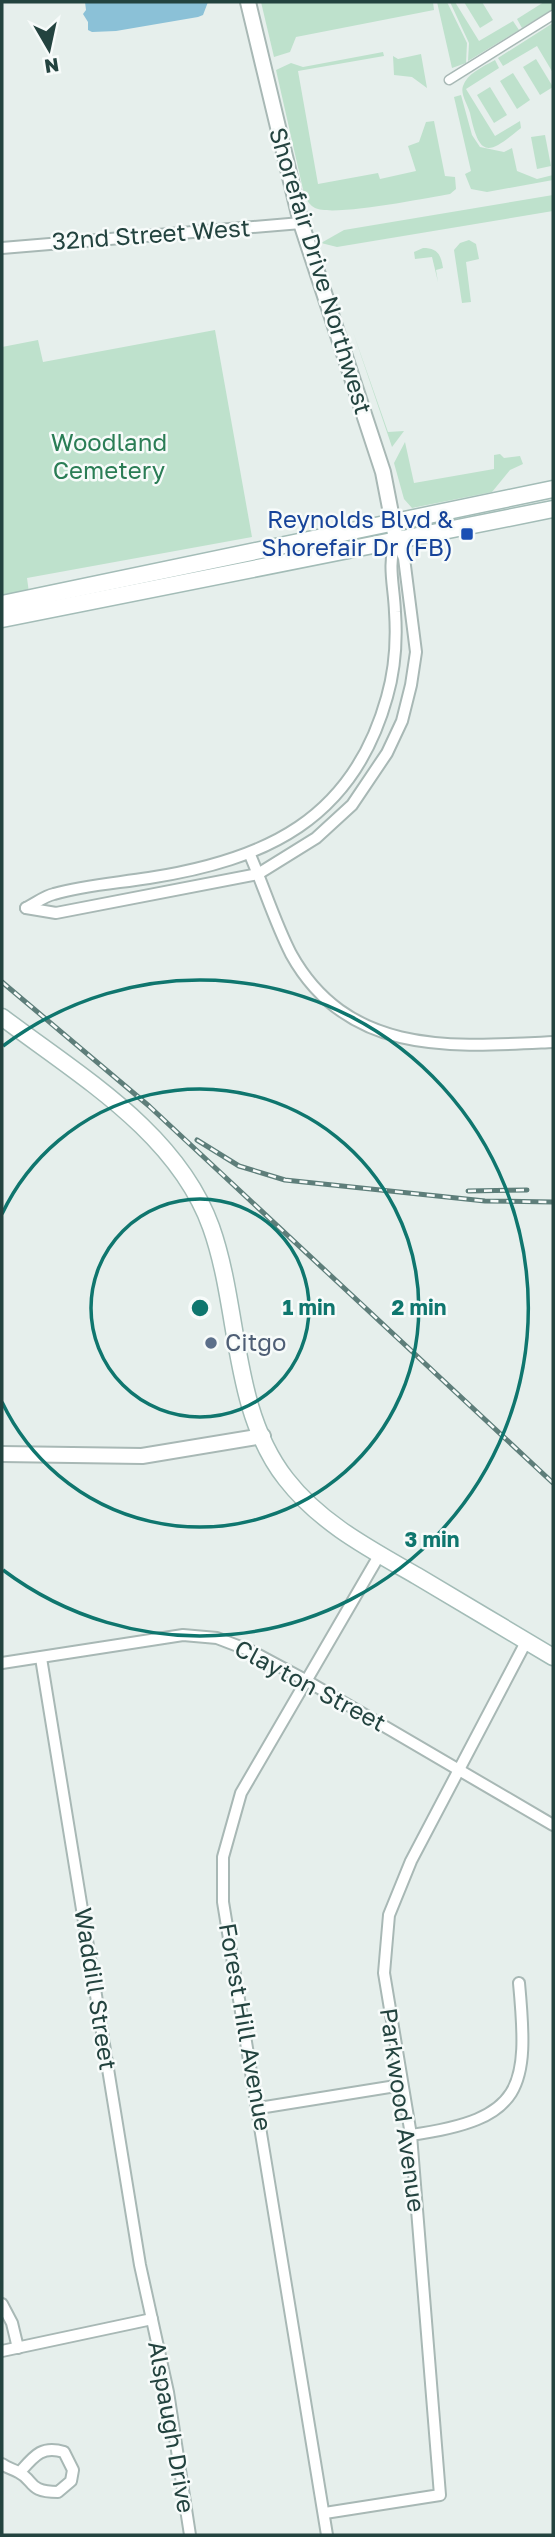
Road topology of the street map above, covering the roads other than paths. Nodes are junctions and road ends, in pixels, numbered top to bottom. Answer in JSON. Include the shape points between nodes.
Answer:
{"nodes":[{"id":1,"x":248,"y":2,"type":"edge"},
{"id":2,"x":553,"y":15,"type":"edge"},
{"id":3,"x":449,"y":80,"type":"dead end"},
{"id":4,"x":301,"y":223,"type":"junction"},
{"id":5,"x":2,"y":248,"type":"edge"},
{"id":6,"x":553,"y":489,"type":"edge"},
{"id":7,"x":553,"y":509,"type":"edge"},
{"id":8,"x":394,"y":521,"type":"junction"},
{"id":9,"x":396,"y":539,"type":"junction"},
{"id":10,"x":2,"y":604,"type":"edge"},
{"id":11,"x":2,"y":619,"type":"edge"},
{"id":12,"x":250,"y":855,"type":"junction"},
{"id":13,"x":258,"y":874,"type":"junction"},
{"id":14,"x":2,"y":1017,"type":"edge"},
{"id":15,"x":553,"y":1042,"type":"edge"},
{"id":16,"x":262,"y":1436,"type":"junction"},
{"id":17,"x":2,"y":1454,"type":"edge"},
{"id":18,"x":380,"y":1554,"type":"junction"},
{"id":19,"x":526,"y":1642,"type":"junction"},
{"id":20,"x":553,"y":1657,"type":"edge"},
{"id":21,"x":41,"y":1658,"type":"junction"},
{"id":22,"x":2,"y":1663,"type":"edge"},
{"id":23,"x":306,"y":1681,"type":"junction"},
{"id":24,"x":459,"y":1769,"type":"junction"},
{"id":25,"x":553,"y":1825,"type":"edge"},
{"id":26,"x":519,"y":1983,"type":"dead end"},
{"id":27,"x":402,"y":2085,"type":"junction"},
{"id":28,"x":259,"y":2108,"type":"junction"},
{"id":29,"x":411,"y":2134,"type":"junction"},
{"id":30,"x":2,"y":2304,"type":"edge"},
{"id":31,"x":152,"y":2319,"type":"junction"},
{"id":32,"x":18,"y":2348,"type":"junction"},
{"id":33,"x":2,"y":2351,"type":"edge"},
{"id":34,"x":2,"y":2464,"type":"edge"},
{"id":35,"x":20,"y":2472,"type":"junction"},
{"id":36,"x":325,"y":2513,"type":"junction"},
{"id":37,"x":190,"y":2535,"type":"edge"},
{"id":38,"x":327,"y":2535,"type":"edge"}],
"edges":[{"from":1,"to":4,"type":"street","name":"Shorefair Drive Northwest"},
{"from":2,"to":3,"type":"street"},
{"from":4,"to":5,"type":"street","name":"32nd Street West"},
{"from":4,"to":8,"type":"street","name":"Shorefair Drive Northwest","via":[[383,472]]},
{"from":6,"to":8,"type":"main road"},
{"from":7,"to":9,"type":"main road"},
{"from":8,"to":9,"type":"street","name":"Shorefair Drive Northwest"},
{"from":8,"to":10,"type":"main road"},
{"from":9,"to":11,"type":"main road"},
{"from":9,"to":12,"type":"street","name":"Shorefair Drive Northwest","via":[[389,561],[396,641],[378,723],[362,757],[317,812],[277,842]]},
{"from":9,"to":13,"type":"street","name":"Shorefair Drive Northwest","via":[[404,558],[416,652],[402,721],[370,782],[352,805],[316,838]]},
{"from":12,"to":13,"type":"street"},
{"from":12,"to":13,"type":"street","name":"Shorefair Drive Northwest","via":[[181,873],[53,894],[26,908],[56,913]]},
{"from":13,"to":15,"type":"street","via":[[291,954],[331,1003],[364,1024],[393,1037],[437,1045]]},
{"from":14,"to":16,"type":"main road","via":[[121,1109],[159,1144],[190,1184],[211,1226],[247,1391]]},
{"from":16,"to":17,"type":"street","via":[[142,1456]]},
{"from":16,"to":18,"type":"main road","via":[[285,1478],[317,1513]]},
{"from":18,"to":19,"type":"main road"},
{"from":18,"to":23,"type":"street","name":"Forest Hill Avenue"},
{"from":19,"to":20,"type":"main road"},
{"from":19,"to":24,"type":"street","name":"Parkwood Avenue"},
{"from":21,"to":22,"type":"street","name":"Clayton Street"},
{"from":21,"to":23,"type":"street","name":"Clayton Street","via":[[200,1635],[229,1641]]},
{"from":21,"to":31,"type":"street","name":"Waddill Street"},
{"from":23,"to":24,"type":"street","name":"Clayton Street"},
{"from":23,"to":28,"type":"street","name":"Forest Hill Avenue","via":[[242,1793],[223,1857],[223,1902]]},
{"from":24,"to":25,"type":"street","name":"Clayton Street"},
{"from":24,"to":27,"type":"street","name":"Parkwood Avenue","via":[[396,1895],[385,1931],[384,1973]]},
{"from":26,"to":29,"type":"street","via":[[523,2060],[513,2091],[496,2111],[478,2121]]},
{"from":27,"to":28,"type":"street"},
{"from":27,"to":29,"type":"street","name":"Parkwood Avenue"},
{"from":28,"to":36,"type":"street","name":"Forest Hill Avenue"},
{"from":29,"to":36,"type":"street","name":"Parkwood Avenue","via":[[440,2495]]},
{"from":30,"to":32,"type":"street"},
{"from":31,"to":32,"type":"street"},
{"from":31,"to":37,"type":"street","name":"Alspaugh Drive"},
{"from":32,"to":33,"type":"street"},
{"from":34,"to":35,"type":"street"},
{"from":35,"to":35,"type":"street","via":[[30,2486],[58,2492],[71,2481],[73,2470],[64,2452],[52,2448],[38,2451]]},
{"from":36,"to":38,"type":"street","name":"Forest Hill Avenue"}]}
